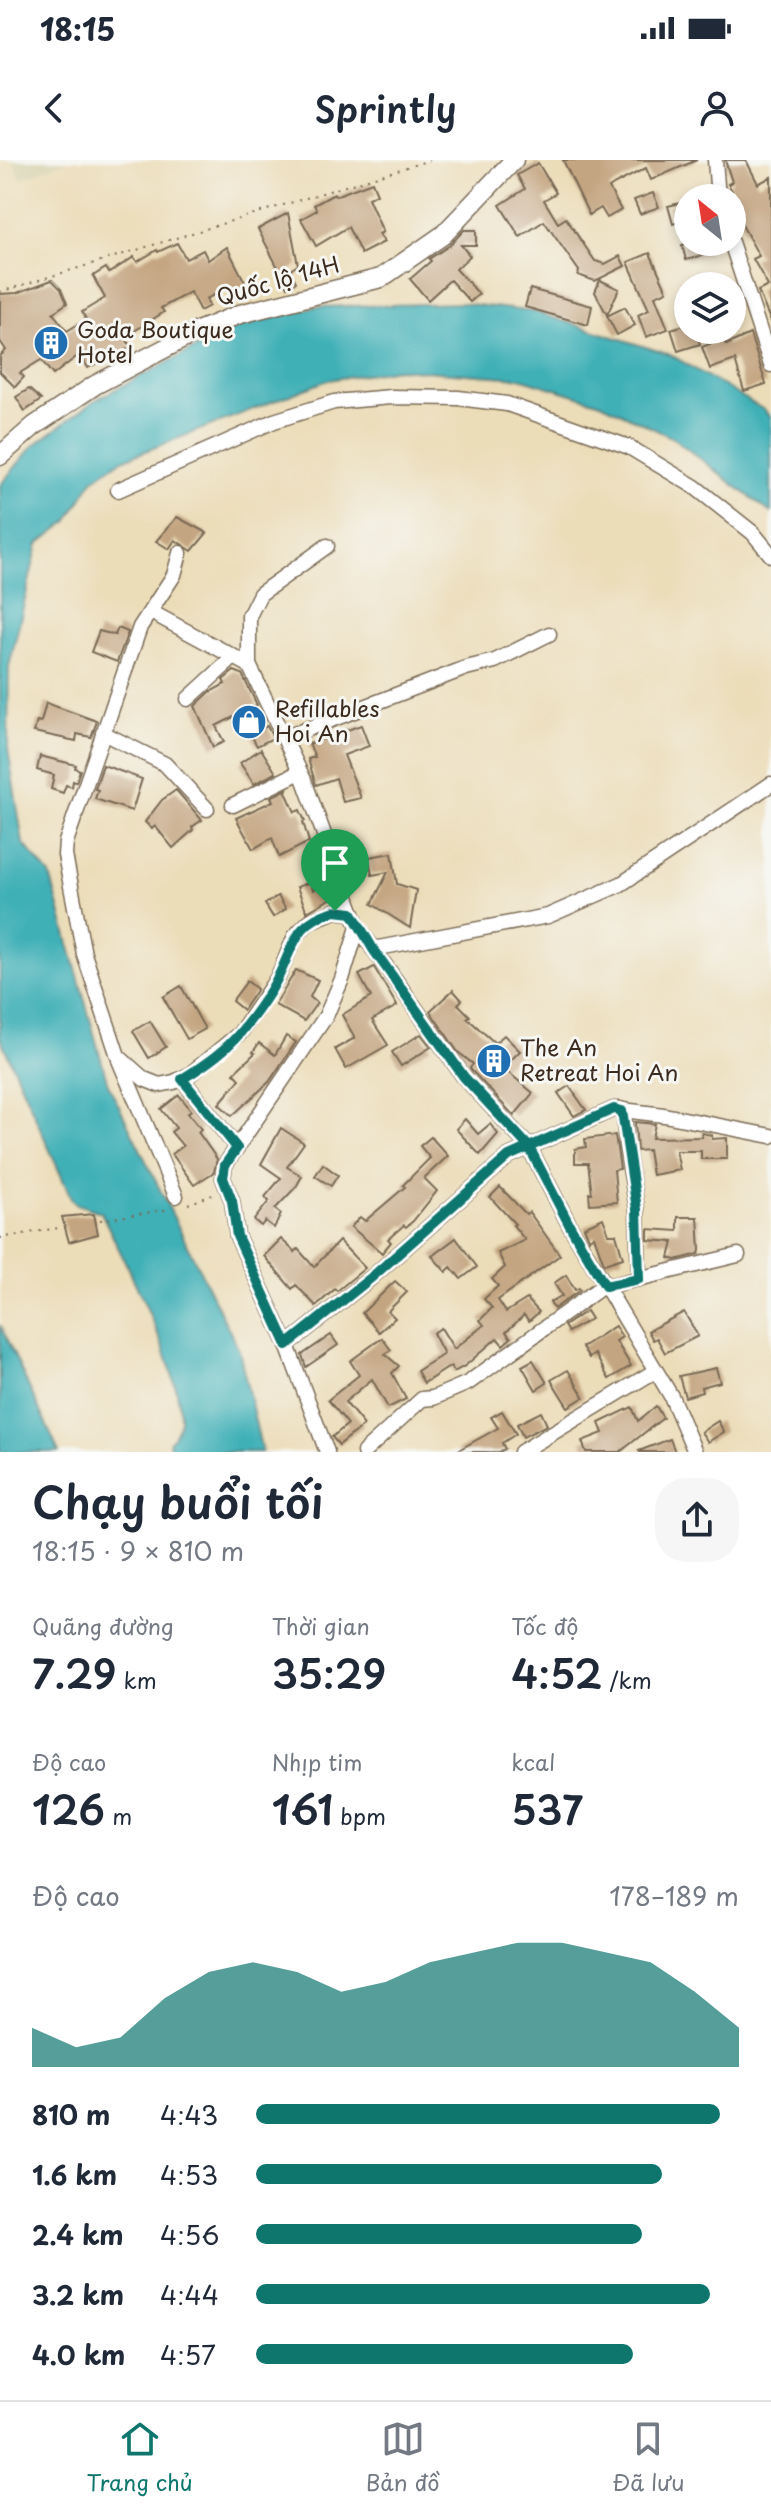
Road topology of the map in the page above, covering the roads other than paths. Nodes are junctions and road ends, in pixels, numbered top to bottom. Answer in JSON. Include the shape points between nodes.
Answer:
{"nodes":[{"id":1,"x":514,"y":160,"type":"edge"},
{"id":2,"x":715,"y":160,"type":"edge"},
{"id":3,"x":717,"y":184,"type":"edge"},
{"id":4,"x":737,"y":256,"type":"edge"},
{"id":5,"x":766,"y":331,"type":"edge"},
{"id":6,"x":771,"y":365,"type":"edge"},
{"id":7,"x":0,"y":456,"type":"edge"},
{"id":8,"x":118,"y":490,"type":"dead end"},
{"id":9,"x":327,"y":546,"type":"dead end"},
{"id":10,"x":180,"y":553,"type":"dead end"},
{"id":11,"x":771,"y":555,"type":"edge"},
{"id":12,"x":151,"y":612,"type":"junction"},
{"id":13,"x":549,"y":634,"type":"dead end"},
{"id":14,"x":234,"y":657,"type":"junction"},
{"id":15,"x":249,"y":665,"type":"junction"},
{"id":16,"x":188,"y":699,"type":"dead end"},
{"id":17,"x":103,"y":733,"type":"junction"},
{"id":18,"x":284,"y":738,"type":"junction"},
{"id":19,"x":300,"y":772,"type":"junction"},
{"id":20,"x":771,"y":784,"type":"edge"},
{"id":21,"x":233,"y":805,"type":"dead end"},
{"id":22,"x":207,"y":809,"type":"dead end"},
{"id":23,"x":355,"y":920,"type":"junction"},
{"id":24,"x":373,"y":949,"type":"junction"},
{"id":25,"x":118,"y":1056,"type":"junction"},
{"id":26,"x":182,"y":1079,"type":"junction"},
{"id":27,"x":620,"y":1109,"type":"junction"},
{"id":28,"x":771,"y":1136,"type":"edge"},
{"id":29,"x":529,"y":1147,"type":"junction"},
{"id":30,"x":237,"y":1148,"type":"junction"},
{"id":31,"x":179,"y":1203,"type":"road end"},
{"id":32,"x":738,"y":1255,"type":"dead end"},
{"id":33,"x":639,"y":1279,"type":"junction"},
{"id":34,"x":605,"y":1286,"type":"junction"},
{"id":35,"x":287,"y":1345,"type":"junction"},
{"id":36,"x":655,"y":1371,"type":"junction"},
{"id":37,"x":327,"y":1452,"type":"edge"},
{"id":38,"x":364,"y":1452,"type":"edge"},
{"id":39,"x":521,"y":1452,"type":"edge"},
{"id":40,"x":695,"y":1452,"type":"edge"}],
"edges":[{"from":1,"to":7,"type":"main road","name":"Quốc lộ 14H","via":[[443,235],[381,278],[240,314],[200,330],[95,385]]},
{"from":2,"to":3,"type":"street"},
{"from":4,"to":5,"type":"street"},
{"from":5,"to":6,"type":"street"},
{"from":8,"to":11,"type":"street","via":[[274,421],[334,402],[458,398],[507,404],[629,447],[695,487],[753,533]]},
{"from":9,"to":15,"type":"street","via":[[260,594],[249,616]]},
{"from":10,"to":12,"type":"street","via":[[174,575]]},
{"from":12,"to":14,"type":"street"},
{"from":12,"to":17,"type":"street","via":[[140,627]]},
{"from":13,"to":18,"type":"street","via":[[488,663]]},
{"from":14,"to":15,"type":"street"},
{"from":14,"to":16,"type":"street"},
{"from":15,"to":18,"type":"street"},
{"from":17,"to":22,"type":"street","via":[[165,764]]},
{"from":17,"to":25,"type":"street","via":[[65,855],[84,954]]},
{"from":18,"to":19,"type":"street"},
{"from":19,"to":21,"type":"street"},
{"from":19,"to":23,"type":"street"},
{"from":20,"to":24,"type":"street","via":[[621,884],[548,916]]},
{"from":23,"to":24,"type":"street"},
{"from":23,"to":26,"type":"street","via":[[335,911],[310,921],[295,936],[278,977],[240,1033]]},
{"from":23,"to":30,"type":"street","via":[[342,979],[326,1016]]},
{"from":24,"to":29,"type":"street","via":[[464,1077]]},
{"from":25,"to":26,"type":"street","via":[[159,1085]]},
{"from":25,"to":31,"type":"street"},
{"from":26,"to":30,"type":"street"},
{"from":27,"to":28,"type":"street"},
{"from":27,"to":29,"type":"street"},
{"from":27,"to":33,"type":"street","via":[[637,1209]]},
{"from":29,"to":34,"type":"street"},
{"from":29,"to":35,"type":"street","via":[[509,1156]]},
{"from":30,"to":35,"type":"street","via":[[223,1178],[237,1236]]},
{"from":32,"to":33,"type":"street"},
{"from":33,"to":34,"type":"street"},
{"from":34,"to":36,"type":"street"},
{"from":34,"to":38,"type":"street","via":[[468,1383],[422,1399]]},
{"from":35,"to":37,"type":"street"},
{"from":36,"to":39,"type":"street"},
{"from":36,"to":40,"type":"street"}]}
